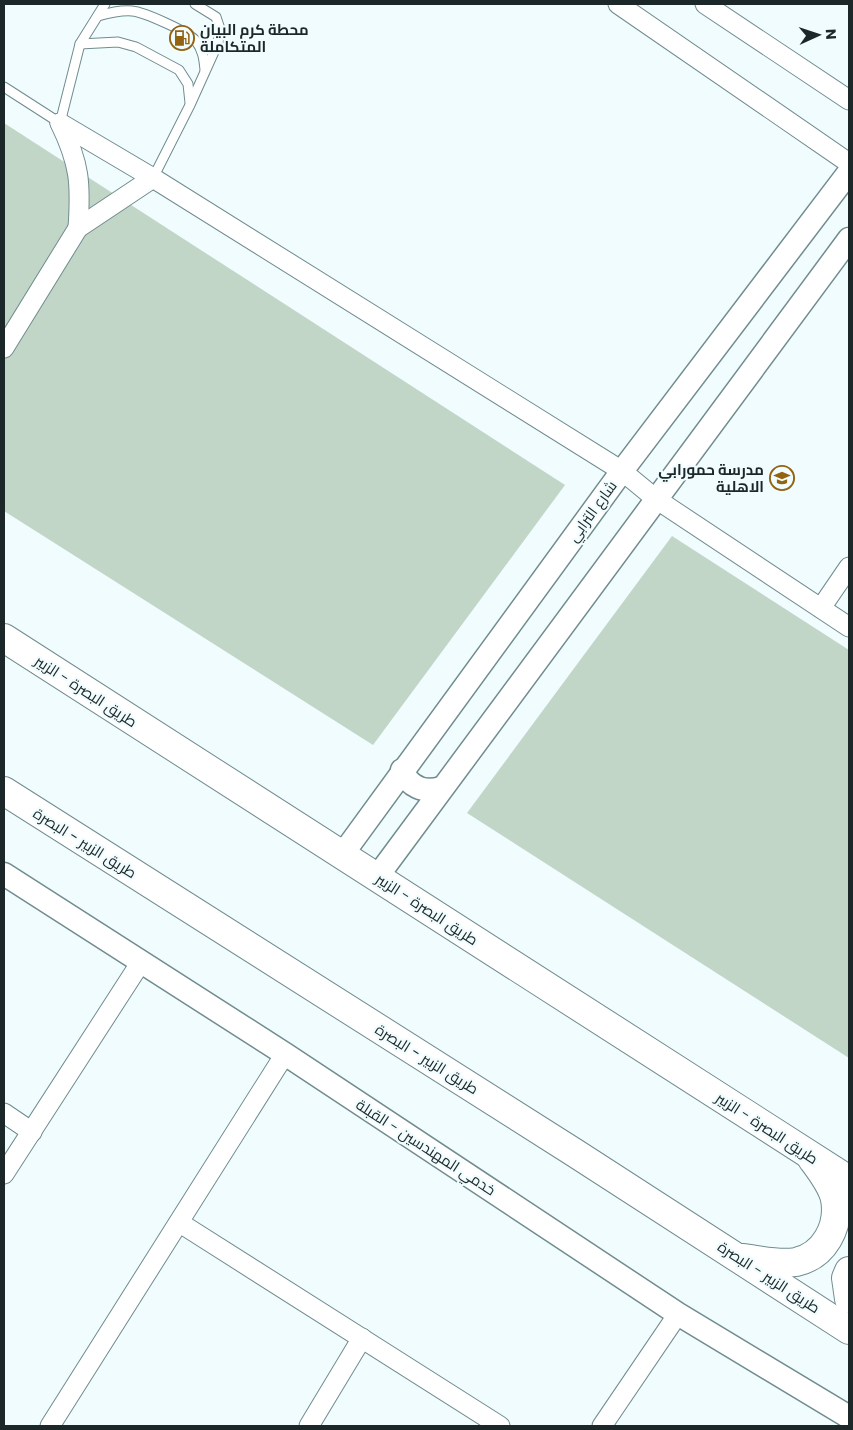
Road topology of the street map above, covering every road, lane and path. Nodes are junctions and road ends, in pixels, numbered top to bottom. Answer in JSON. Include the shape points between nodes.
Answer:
{"nodes":[{"id":1,"x":105,"y":4,"type":"edge"},
{"id":2,"x":195,"y":4,"type":"edge"},
{"id":3,"x":618,"y":4,"type":"edge"},
{"id":4,"x":705,"y":4,"type":"edge"},
{"id":5,"x":98,"y":16,"type":"junction"},
{"id":6,"x":80,"y":44,"type":"junction"},
{"id":7,"x":205,"y":73,"type":"junction"},
{"id":8,"x":4,"y":88,"type":"edge"},
{"id":9,"x":849,"y":100,"type":"edge"},
{"id":10,"x":190,"y":105,"type":"junction"},
{"id":11,"x":60,"y":123,"type":"junction"},
{"id":12,"x":849,"y":162,"type":"edge"},
{"id":13,"x":849,"y":172,"type":"edge"},
{"id":14,"x":153,"y":178,"type":"junction"},
{"id":15,"x":78,"y":228,"type":"junction"},
{"id":16,"x":849,"y":239,"type":"edge"},
{"id":17,"x":4,"y":348,"type":"edge"},
{"id":18,"x":622,"y":471,"type":"junction"},
{"id":19,"x":656,"y":499,"type":"junction"},
{"id":20,"x":849,"y":567,"type":"edge"},
{"id":21,"x":820,"y":608,"type":"junction"},
{"id":22,"x":849,"y":627,"type":"edge"},
{"id":23,"x":4,"y":638,"type":"edge"},
{"id":24,"x":402,"y":770,"type":"junction"},
{"id":25,"x":441,"y":788,"type":"junction"},
{"id":26,"x":4,"y":791,"type":"edge"},
{"id":27,"x":342,"y":855,"type":"junction"},
{"id":28,"x":4,"y":874,"type":"edge"},
{"id":29,"x":377,"y":877,"type":"junction"},
{"id":30,"x":141,"y":962,"type":"junction"},
{"id":31,"x":285,"y":1054,"type":"junction"},
{"id":32,"x":4,"y":1113,"type":"edge"},
{"id":33,"x":32,"y":1132,"type":"junction"},
{"id":34,"x":808,"y":1153,"type":"junction"},
{"id":35,"x":4,"y":1174,"type":"edge"},
{"id":36,"x":849,"y":1180,"type":"edge"},
{"id":37,"x":180,"y":1223,"type":"junction"},
{"id":38,"x":738,"y":1257,"type":"junction"},
{"id":39,"x":849,"y":1271,"type":"edge"},
{"id":40,"x":849,"y":1300,"type":"edge"},
{"id":41,"x":678,"y":1314,"type":"junction"},
{"id":42,"x":849,"y":1330,"type":"edge"},
{"id":43,"x":362,"y":1338,"type":"junction"},
{"id":44,"x":849,"y":1417,"type":"edge"},
{"id":45,"x":50,"y":1426,"type":"edge"},
{"id":46,"x":309,"y":1426,"type":"edge"},
{"id":47,"x":500,"y":1426,"type":"edge"},
{"id":48,"x":602,"y":1426,"type":"edge"}],
"edges":[{"from":1,"to":5,"type":"lane"},
{"from":2,"to":7,"type":"lane","via":[[216,17],[220,29],[218,43]]},
{"from":3,"to":12,"type":"street"},
{"from":4,"to":9,"type":"street"},
{"from":5,"to":6,"type":"lane"},
{"from":5,"to":7,"type":"lane","via":[[133,11],[160,20],[195,39],[203,53]]},
{"from":6,"to":10,"type":"lane","via":[[118,42],[136,47],[179,70],[188,84]]},
{"from":6,"to":11,"type":"lane"},
{"from":7,"to":10,"type":"lane"},
{"from":8,"to":11,"type":"lane"},
{"from":10,"to":14,"type":"lane"},
{"from":11,"to":14,"type":"street"},
{"from":11,"to":15,"type":"street","via":[[77,164],[80,190]]},
{"from":13,"to":18,"type":"street","name":"شارع الترابي"},
{"from":14,"to":15,"type":"street"},
{"from":14,"to":18,"type":"street"},
{"from":15,"to":17,"type":"street"},
{"from":16,"to":19,"type":"street"},
{"from":18,"to":19,"type":"street"},
{"from":18,"to":24,"type":"street","name":"شارع الترابي"},
{"from":19,"to":21,"type":"street"},
{"from":19,"to":25,"type":"street"},
{"from":20,"to":21,"type":"street"},
{"from":21,"to":22,"type":"street"},
{"from":23,"to":27,"type":"highway","name":"طريق البصرة - الزبير"},
{"from":24,"to":25,"type":"street","via":[[411,784],[418,788]]},
{"from":24,"to":27,"type":"street","name":"شارع الترابي"},
{"from":25,"to":29,"type":"street"},
{"from":26,"to":38,"type":"highway","name":"طريق الزبير - البصرة"},
{"from":27,"to":29,"type":"highway","name":"طريق البصرة - الزبير"},
{"from":28,"to":30,"type":"street","name":"خدمي المهندسين - القبلة"},
{"from":29,"to":34,"type":"highway","name":"طريق البصرة - الزبير"},
{"from":30,"to":31,"type":"street","name":"خدمي المهندسين - القبلة"},
{"from":30,"to":33,"type":"street"},
{"from":31,"to":37,"type":"street"},
{"from":31,"to":41,"type":"street","name":"خدمي المهندسين - القبلة"},
{"from":32,"to":33,"type":"street"},
{"from":33,"to":35,"type":"street"},
{"from":34,"to":36,"type":"highway","name":"طريق البصرة - الزبير"},
{"from":34,"to":38,"type":"highway","via":[[835,1199],[831,1234],[819,1250],[795,1262]]},
{"from":37,"to":43,"type":"street"},
{"from":37,"to":45,"type":"street"},
{"from":38,"to":42,"type":"highway","name":"طريق الزبير - البصرة"},
{"from":39,"to":40,"type":"highway","via":[[846,1278]]},
{"from":41,"to":44,"type":"street","name":"خدمي المهندسين - القبلة"},
{"from":41,"to":48,"type":"street"},
{"from":43,"to":46,"type":"street"},
{"from":43,"to":47,"type":"street"}]}
